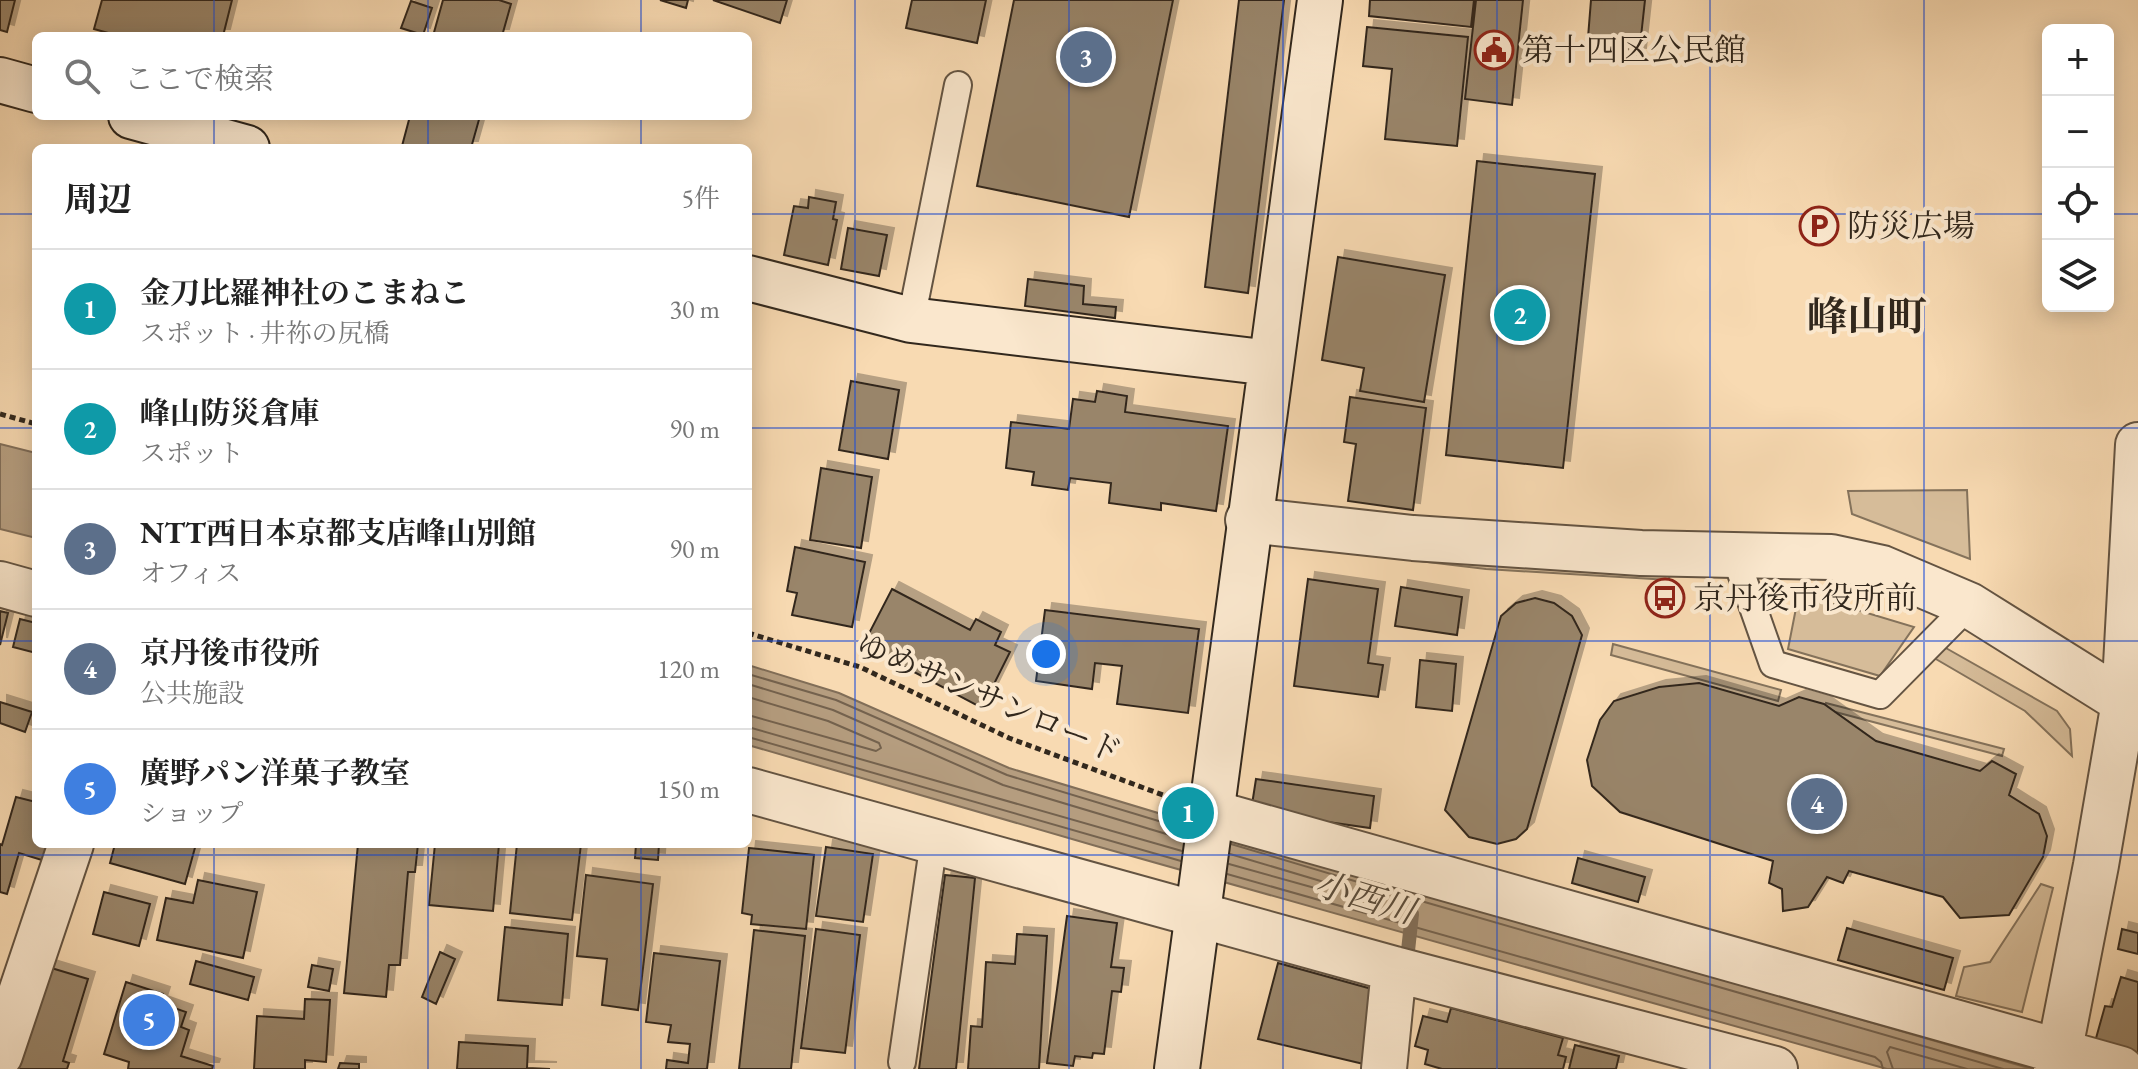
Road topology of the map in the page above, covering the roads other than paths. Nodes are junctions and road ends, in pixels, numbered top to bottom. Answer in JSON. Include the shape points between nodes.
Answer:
{"nodes":[{"id":1,"x":1320,"y":0,"type":"edge"},
{"id":2,"x":0,"y":80,"type":"edge"},
{"id":3,"x":958,"y":85,"type":"dead end"},
{"id":4,"x":32,"y":89,"type":"edge"},
{"id":5,"x":146,"y":120,"type":"edge"},
{"id":6,"x":232,"y":144,"type":"edge"},
{"id":7,"x":752,"y":279,"type":"edge"},
{"id":8,"x":911,"y":320,"type":"junction"},
{"id":9,"x":1270,"y":363,"type":"junction"},
{"id":10,"x":2138,"y":445,"type":"edge"},
{"id":11,"x":1248,"y":520,"type":"junction"},
{"id":12,"x":1735,"y":556,"type":"junction"},
{"id":13,"x":0,"y":584,"type":"edge"},
{"id":14,"x":32,"y":593,"type":"edge"},
{"id":15,"x":1969,"y":605,"type":"junction"},
{"id":16,"x":2131,"y":705,"type":"edge"},
{"id":17,"x":752,"y":791,"type":"edge"},
{"id":18,"x":1210,"y":817,"type":"junction"},
{"id":19,"x":934,"y":841,"type":"junction"},
{"id":20,"x":70,"y":848,"type":"edge"},
{"id":21,"x":1199,"y":906,"type":"junction"},
{"id":22,"x":1394,"y":969,"type":"junction"},
{"id":23,"x":0,"y":1055,"type":"edge"},
{"id":24,"x":2057,"y":1060,"type":"edge"},
{"id":25,"x":902,"y":1062,"type":"dead end"},
{"id":26,"x":1177,"y":1069,"type":"edge"},
{"id":27,"x":1384,"y":1069,"type":"edge"},
{"id":28,"x":1775,"y":1069,"type":"edge"},
{"id":29,"x":2121,"y":1069,"type":"edge"}],
"edges":[{"from":1,"to":9,"type":"street"},
{"from":2,"to":4,"type":"street"},
{"from":3,"to":8,"type":"lane"},
{"from":5,"to":6,"type":"street"},
{"from":7,"to":8,"type":"street"},
{"from":8,"to":9,"type":"street"},
{"from":9,"to":11,"type":"street"},
{"from":10,"to":16,"type":"street"},
{"from":11,"to":12,"type":"street","via":[[1413,538]]},
{"from":11,"to":18,"type":"street"},
{"from":12,"to":15,"type":"street","via":[[1831,557],[1882,568]]},
{"from":12,"to":15,"type":"lane","via":[[1773,664],[1880,695]]},
{"from":13,"to":14,"type":"street"},
{"from":15,"to":16,"type":"street"},
{"from":16,"to":24,"type":"street"},
{"from":17,"to":19,"type":"street"},
{"from":18,"to":21,"type":"street"},
{"from":18,"to":24,"type":"street"},
{"from":19,"to":21,"type":"street"},
{"from":19,"to":25,"type":"lane"},
{"from":20,"to":23,"type":"street"},
{"from":21,"to":22,"type":"street"},
{"from":21,"to":26,"type":"street"},
{"from":22,"to":27,"type":"street"},
{"from":22,"to":28,"type":"street"},
{"from":24,"to":29,"type":"street"}]}
